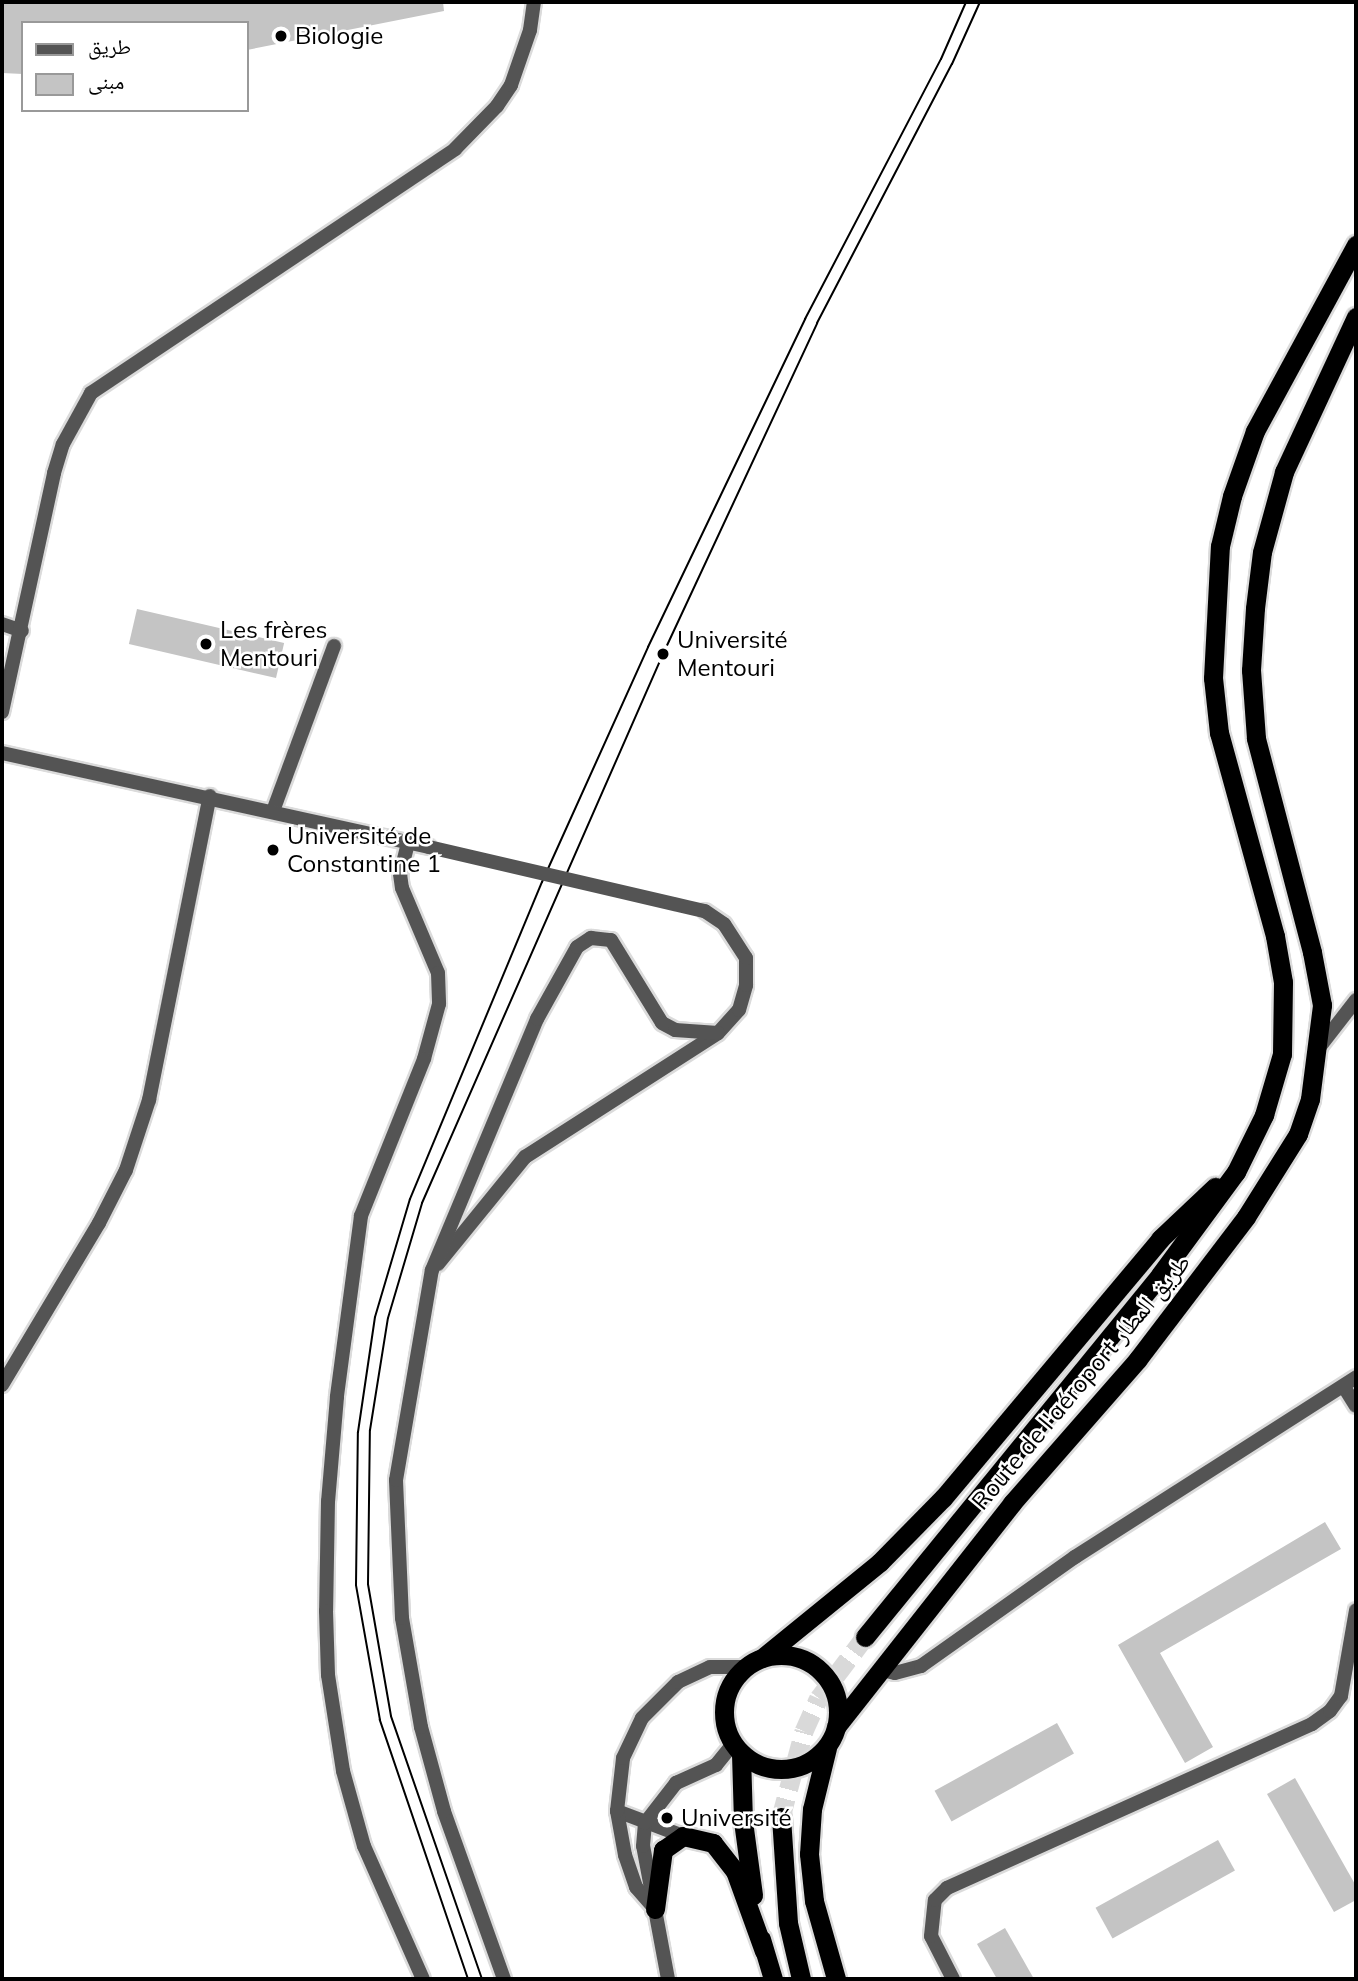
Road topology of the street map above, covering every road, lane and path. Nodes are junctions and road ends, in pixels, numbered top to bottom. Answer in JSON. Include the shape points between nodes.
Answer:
{"nodes":[{"id":1,"x":534,"y":2,"type":"edge"},
{"id":2,"x":1356,"y":245,"type":"edge"},
{"id":3,"x":1356,"y":317,"type":"edge"},
{"id":4,"x":2,"y":624,"type":"edge"},
{"id":5,"x":22,"y":631,"type":"junction"},
{"id":6,"x":334,"y":646,"type":"dead end"},
{"id":7,"x":2,"y":712,"type":"edge"},
{"id":8,"x":2,"y":753,"type":"edge"},
{"id":9,"x":210,"y":796,"type":"junction"},
{"id":10,"x":273,"y":811,"type":"junction"},
{"id":11,"x":408,"y":843,"type":"junction"},
{"id":12,"x":1356,"y":1000,"type":"edge"},
{"id":13,"x":718,"y":1033,"type":"junction"},
{"id":14,"x":1318,"y":1049,"type":"junction"},
{"id":15,"x":1236,"y":1172,"type":"junction"},
{"id":16,"x":432,"y":1270,"type":"junction"},
{"id":17,"x":1356,"y":1377,"type":"edge"},
{"id":18,"x":2,"y":1385,"type":"edge"},
{"id":19,"x":1344,"y":1387,"type":"junction"},
{"id":20,"x":1356,"y":1406,"type":"edge"},
{"id":21,"x":1356,"y":1610,"type":"edge"},
{"id":22,"x":865,"y":1637,"type":"tunnel mouth"},
{"id":23,"x":754,"y":1663,"type":"junction"},
{"id":24,"x":882,"y":1670,"type":"junction"},
{"id":25,"x":832,"y":1736,"type":"junction"},
{"id":26,"x":737,"y":1749,"type":"junction"},
{"id":27,"x":617,"y":1811,"type":"junction"},
{"id":28,"x":781,"y":1817,"type":"tunnel mouth"},
{"id":29,"x":645,"y":1823,"type":"junction"},
{"id":30,"x":683,"y":1836,"type":"junction"},
{"id":31,"x":654,"y":1909,"type":"junction"},
{"id":32,"x":764,"y":1951,"type":"junction"},
{"id":33,"x":423,"y":1979,"type":"edge"},
{"id":34,"x":504,"y":1979,"type":"edge"},
{"id":35,"x":668,"y":1979,"type":"edge"},
{"id":36,"x":773,"y":1979,"type":"edge"},
{"id":37,"x":801,"y":1979,"type":"edge"},
{"id":38,"x":836,"y":1979,"type":"edge"},
{"id":39,"x":953,"y":1979,"type":"edge"}],
"edges":[{"from":1,"to":5,"type":"street","via":[[530,30],[511,85],[455,149],[91,393],[63,444],[54,473]]},
{"from":2,"to":15,"type":"highway","name":"Route de l'aéroport طريق المطار","via":[[1255,431],[1220,546],[1213,678],[1219,733],[1275,936],[1284,1016],[1282,1054],[1270,1094]]},
{"from":3,"to":14,"type":"highway","name":"Route de l'aéroport طريق المطار","via":[[1306,420],[1275,502],[1262,552],[1251,670],[1256,738],[1322,1005]]},
{"from":4,"to":5,"type":"street"},
{"from":5,"to":7,"type":"street"},
{"from":6,"to":10,"type":"street"},
{"from":8,"to":9,"type":"street"},
{"from":9,"to":10,"type":"street"},
{"from":9,"to":18,"type":"street","via":[[149,1100],[126,1170]]},
{"from":10,"to":11,"type":"street"},
{"from":11,"to":13,"type":"street","bridge":true,"via":[[705,911],[741,944],[748,971],[739,1010]]},
{"from":11,"to":33,"type":"street","via":[[400,874],[402,888],[438,973],[439,1004],[424,1059],[361,1216],[337,1397],[328,1501],[326,1611],[328,1675],[343,1770],[364,1846]]},
{"from":12,"to":14,"type":"street"},
{"from":13,"to":16,"type":"street","via":[[525,1157]]},
{"from":13,"to":16,"type":"street","via":[[675,1030],[662,1023],[611,940],[591,938],[577,947],[537,1019]]},
{"from":14,"to":24,"type":"highway","name":"Route de l'aéroport طريق المطار","via":[[1298,1135],[1247,1217],[1138,1359],[1012,1503]]},
{"from":15,"to":22,"type":"highway","name":"Route de l'aéroport طريق المطار","via":[[1160,1275]]},
{"from":15,"to":23,"type":"highway","via":[[1160,1238],[943,1498],[880,1562]]},
{"from":16,"to":34,"type":"street","via":[[397,1480],[401,1604],[421,1727],[444,1811]]},
{"from":17,"to":19,"type":"street"},
{"from":19,"to":20,"type":"street"},
{"from":19,"to":24,"type":"street","via":[[1075,1557],[921,1666],[895,1673]]},
{"from":21,"to":39,"type":"street","via":[[1341,1696],[1331,1711],[1312,1724],[947,1888],[935,1900],[931,1936]]},
{"from":23,"to":25,"type":"highway","via":[[779,1655],[813,1665],[835,1693]]},
{"from":23,"to":26,"type":"highway","via":[[734,1679],[723,1712]]},
{"from":23,"to":27,"type":"street","via":[[710,1667],[694,1674],[678,1682],[642,1718],[623,1758]]},
{"from":24,"to":25,"type":"highway","name":"Route de l'aéroport طريق المطار"},
{"from":25,"to":26,"type":"highway","via":[[796,1768],[776,1769]]},
{"from":25,"to":38,"type":"highway","name":"Route de l'aéroport طريق المطار","via":[[812,1809],[809,1854],[814,1900]]},
{"from":26,"to":29,"type":"street","via":[[716,1765],[676,1783]]},
{"from":26,"to":32,"type":"highway","via":[[743,1821]]},
{"from":27,"to":29,"type":"street"},
{"from":27,"to":31,"type":"street","via":[[636,1887]]},
{"from":28,"to":37,"type":"highway","via":[[788,1923]]},
{"from":29,"to":30,"type":"street"},
{"from":29,"to":31,"type":"street","via":[[643,1846]]},
{"from":30,"to":31,"type":"highway","via":[[663,1850]]},
{"from":30,"to":32,"type":"highway","via":[[713,1843],[725,1855]]},
{"from":31,"to":35,"type":"street"},
{"from":32,"to":36,"type":"highway"}]}
